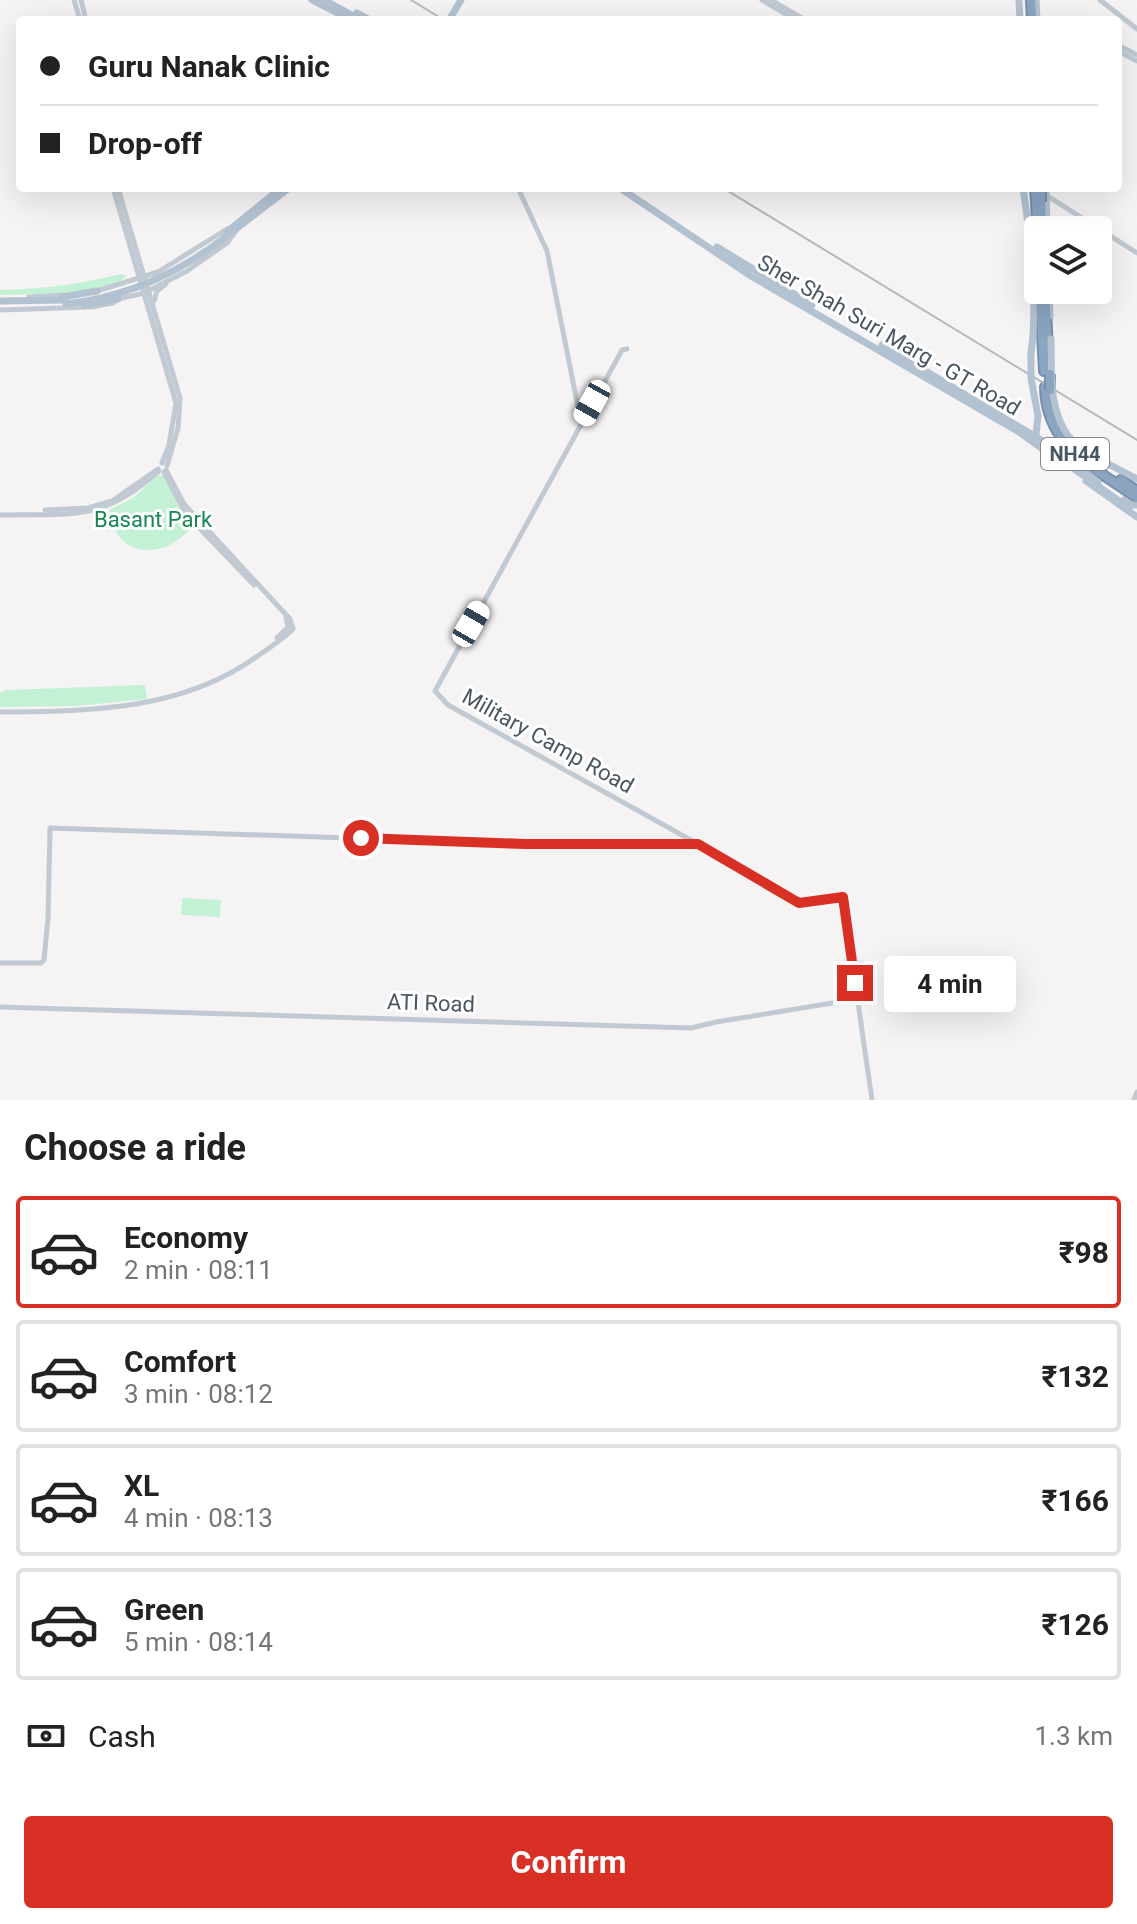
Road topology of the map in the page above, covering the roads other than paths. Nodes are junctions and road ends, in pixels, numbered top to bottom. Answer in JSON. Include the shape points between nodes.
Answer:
{"nodes":[{"id":1,"x":312,"y":0,"type":"edge"},
{"id":2,"x":324,"y":0,"type":"edge"},
{"id":3,"x":334,"y":0,"type":"edge"},
{"id":4,"x":762,"y":0,"type":"edge"},
{"id":5,"x":771,"y":0,"type":"edge"},
{"id":6,"x":1100,"y":0,"type":"edge"},
{"id":7,"x":343,"y":16,"type":"edge"},
{"id":8,"x":354,"y":16,"type":"edge"},
{"id":9,"x":363,"y":16,"type":"edge"},
{"id":10,"x":789,"y":16,"type":"edge"},
{"id":11,"x":798,"y":16,"type":"edge"},
{"id":12,"x":1120,"y":16,"type":"edge"},
{"id":13,"x":117,"y":192,"type":"edge"},
{"id":14,"x":276,"y":192,"type":"edge"},
{"id":15,"x":283,"y":192,"type":"edge"},
{"id":16,"x":520,"y":192,"type":"edge"},
{"id":17,"x":626,"y":192,"type":"edge"},
{"id":18,"x":634,"y":192,"type":"edge"},
{"id":19,"x":1023,"y":192,"type":"edge"},
{"id":20,"x":1042,"y":194,"type":"edge"},
{"id":21,"x":1040,"y":216,"type":"edge"},
{"id":22,"x":1044,"y":216,"type":"edge"},
{"id":23,"x":235,"y":227,"type":"junction"},
{"id":24,"x":1137,"y":253,"type":"edge"},
{"id":25,"x":189,"y":270,"type":"junction"},
{"id":26,"x":141,"y":274,"type":"junction"},
{"id":27,"x":146,"y":291,"type":"junction"},
{"id":28,"x":96,"y":292,"type":"junction"},
{"id":29,"x":118,"y":299,"type":"junction"},
{"id":30,"x":0,"y":303,"type":"edge"},
{"id":31,"x":56,"y":303,"type":"junction"},
{"id":32,"x":1044,"y":304,"type":"edge"},
{"id":33,"x":151,"y":305,"type":"junction"},
{"id":34,"x":1043,"y":334,"type":"junction"},
{"id":35,"x":627,"y":349,"type":"dead end"},
{"id":36,"x":1047,"y":389,"type":"junction"},
{"id":37,"x":581,"y":423,"type":"junction"},
{"id":38,"x":1069,"y":439,"type":"junction"},
{"id":39,"x":163,"y":468,"type":"junction"},
{"id":40,"x":1137,"y":479,"type":"edge"},
{"id":41,"x":1137,"y":491,"type":"edge"},
{"id":42,"x":1137,"y":498,"type":"edge"},
{"id":43,"x":1134,"y":511,"type":"edge"},
{"id":44,"x":0,"y":513,"type":"edge"},
{"id":45,"x":154,"y":702,"type":"junction"},
{"id":46,"x":0,"y":712,"type":"edge"},
{"id":47,"x":699,"y":845,"type":"junction"},
{"id":48,"x":0,"y":963,"type":"edge"},
{"id":49,"x":857,"y":999,"type":"junction"},
{"id":50,"x":0,"y":1007,"type":"edge"},
{"id":51,"x":1137,"y":1092,"type":"edge"},
{"id":52,"x":872,"y":1100,"type":"edge"},
{"id":53,"x":1134,"y":1100,"type":"edge"}],
"edges":[{"from":1,"to":7,"type":"main road"},
{"from":2,"to":8,"type":"main road"},
{"from":3,"to":9,"type":"main road"},
{"from":4,"to":10,"type":"street"},
{"from":5,"to":11,"type":"street"},
{"from":6,"to":12,"type":"street"},
{"from":13,"to":26,"type":"street"},
{"from":14,"to":23,"type":"main road"},
{"from":15,"to":23,"type":"main road"},
{"from":16,"to":37,"type":"street","via":[[547,251]]},
{"from":17,"to":43,"type":"main road","name":"Sher Shah Suri Marg - GT Road","via":[[749,275],[1019,432]]},
{"from":18,"to":43,"type":"main road","name":"Sher Shah Suri Marg - GT Road","via":[[752,270],[1046,443]]},
{"from":19,"to":34,"type":"main road"},
{"from":20,"to":21,"type":"highway"},
{"from":20,"to":22,"type":"highway"},
{"from":20,"to":24,"type":"street"},
{"from":23,"to":25,"type":"street","via":[[227,243]]},
{"from":23,"to":26,"type":"street","via":[[158,272]]},
{"from":23,"to":31,"type":"main road","bridge":true,"via":[[193,261],[161,278],[107,297]]},
{"from":25,"to":27,"type":"street"},
{"from":25,"to":33,"type":"street","via":[[157,291]]},
{"from":26,"to":27,"type":"street"},
{"from":26,"to":28,"type":"street"},
{"from":27,"to":29,"type":"street"},
{"from":27,"to":33,"type":"street"},
{"from":28,"to":30,"type":"street"},
{"from":28,"to":31,"type":"main road"},
{"from":29,"to":30,"type":"street","via":[[92,307]]},
{"from":29,"to":31,"type":"main road","bridge":true},
{"from":30,"to":31,"type":"main road"},
{"from":32,"to":34,"type":"highway","number":"NH44"},
{"from":33,"to":39,"type":"street","via":[[180,398],[178,428]]},
{"from":34,"to":36,"type":"highway","number":"NH44","bridge":true},
{"from":34,"to":38,"type":"main road","bridge":true,"via":[[1054,406]]},
{"from":34,"to":43,"type":"main road","bridge":true,"via":[[1031,374],[1037,441]]},
{"from":35,"to":37,"type":"street","name":"Military Camp Road"},
{"from":36,"to":38,"type":"highway","number":"NH44","via":[[1055,419]]},
{"from":36,"to":42,"type":"highway","number":"NH44","via":[[1050,421],[1063,442]]},
{"from":37,"to":47,"type":"street","name":"Military Camp Road","via":[[435,693]]},
{"from":38,"to":40,"type":"main road"},
{"from":38,"to":41,"type":"highway","number":"NH44"},
{"from":39,"to":44,"type":"street","via":[[101,505]]},
{"from":39,"to":45,"type":"street","via":[[185,513],[289,625],[224,674]]},
{"from":39,"to":45,"type":"street","via":[[184,504],[294,626],[232,674]]},
{"from":45,"to":46,"type":"street"},
{"from":47,"to":48,"type":"street","via":[[50,828],[44,960]]},
{"from":47,"to":49,"type":"street","via":[[799,903],[843,897]]},
{"from":49,"to":50,"type":"street","name":"ATI Road","via":[[691,1028]]},
{"from":49,"to":52,"type":"street"},
{"from":51,"to":53,"type":"street"}]}
